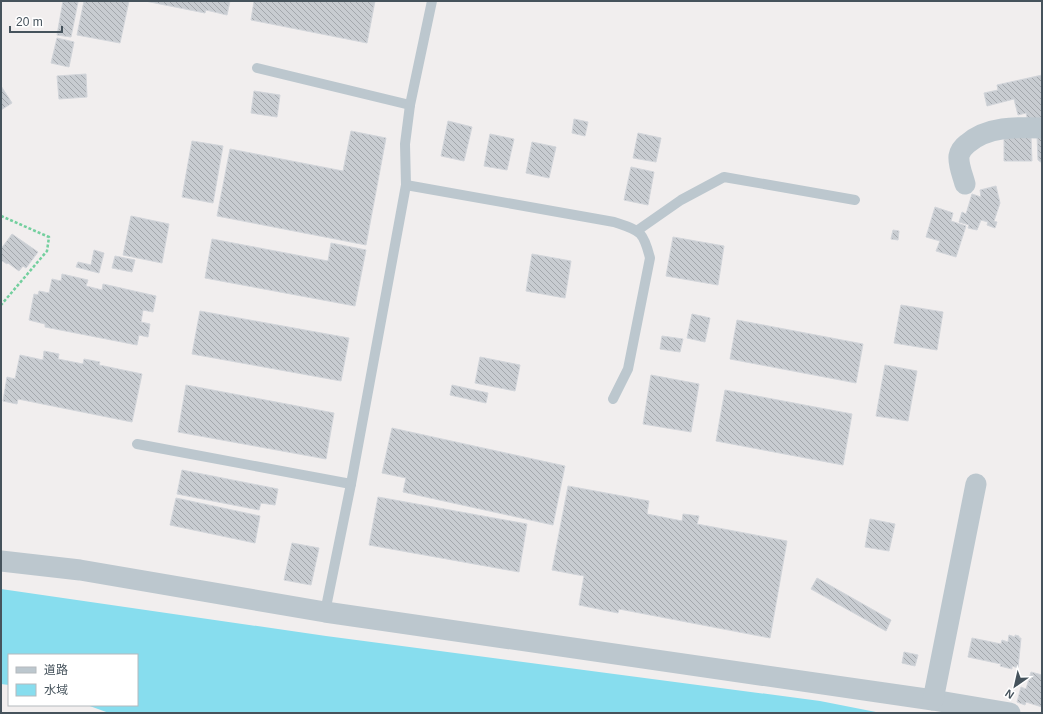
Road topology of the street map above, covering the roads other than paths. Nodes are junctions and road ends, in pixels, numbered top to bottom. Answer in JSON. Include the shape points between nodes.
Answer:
{"nodes":[{"id":1,"x":432,"y":1,"type":"edge"},
{"id":2,"x":257,"y":68,"type":"dead end"},
{"id":3,"x":410,"y":105,"type":"junction"},
{"id":4,"x":1042,"y":128,"type":"edge"},
{"id":5,"x":965,"y":184,"type":"dead end"},
{"id":6,"x":406,"y":185,"type":"junction"},
{"id":7,"x":855,"y":200,"type":"dead end"},
{"id":8,"x":638,"y":230,"type":"junction"},
{"id":9,"x":613,"y":399,"type":"dead end"},
{"id":10,"x":137,"y":444,"type":"dead end"},
{"id":11,"x":350,"y":484,"type":"junction"},
{"id":12,"x":976,"y":484,"type":"dead end"},
{"id":13,"x":1,"y":561,"type":"edge"},
{"id":14,"x":324,"y":612,"type":"junction"},
{"id":15,"x":933,"y":700,"type":"junction"},
{"id":16,"x":1010,"y":713,"type":"edge"}],
"edges":[{"from":1,"to":3,"type":"lane"},
{"from":2,"to":3,"type":"lane"},
{"from":3,"to":6,"type":"lane","via":[[405,144]]},
{"from":4,"to":5,"type":"street","via":[[990,131],[971,140],[962,148],[959,156]]},
{"from":6,"to":8,"type":"lane","via":[[614,222]]},
{"from":6,"to":11,"type":"lane"},
{"from":7,"to":8,"type":"lane","via":[[724,177],[682,200]]},
{"from":8,"to":9,"type":"lane","via":[[646,242],[650,258],[628,369]]},
{"from":10,"to":11,"type":"lane"},
{"from":11,"to":14,"type":"lane"},
{"from":12,"to":15,"type":"street"},
{"from":13,"to":14,"type":"street","via":[[80,570]]},
{"from":14,"to":15,"type":"street"},
{"from":15,"to":16,"type":"street"}]}
